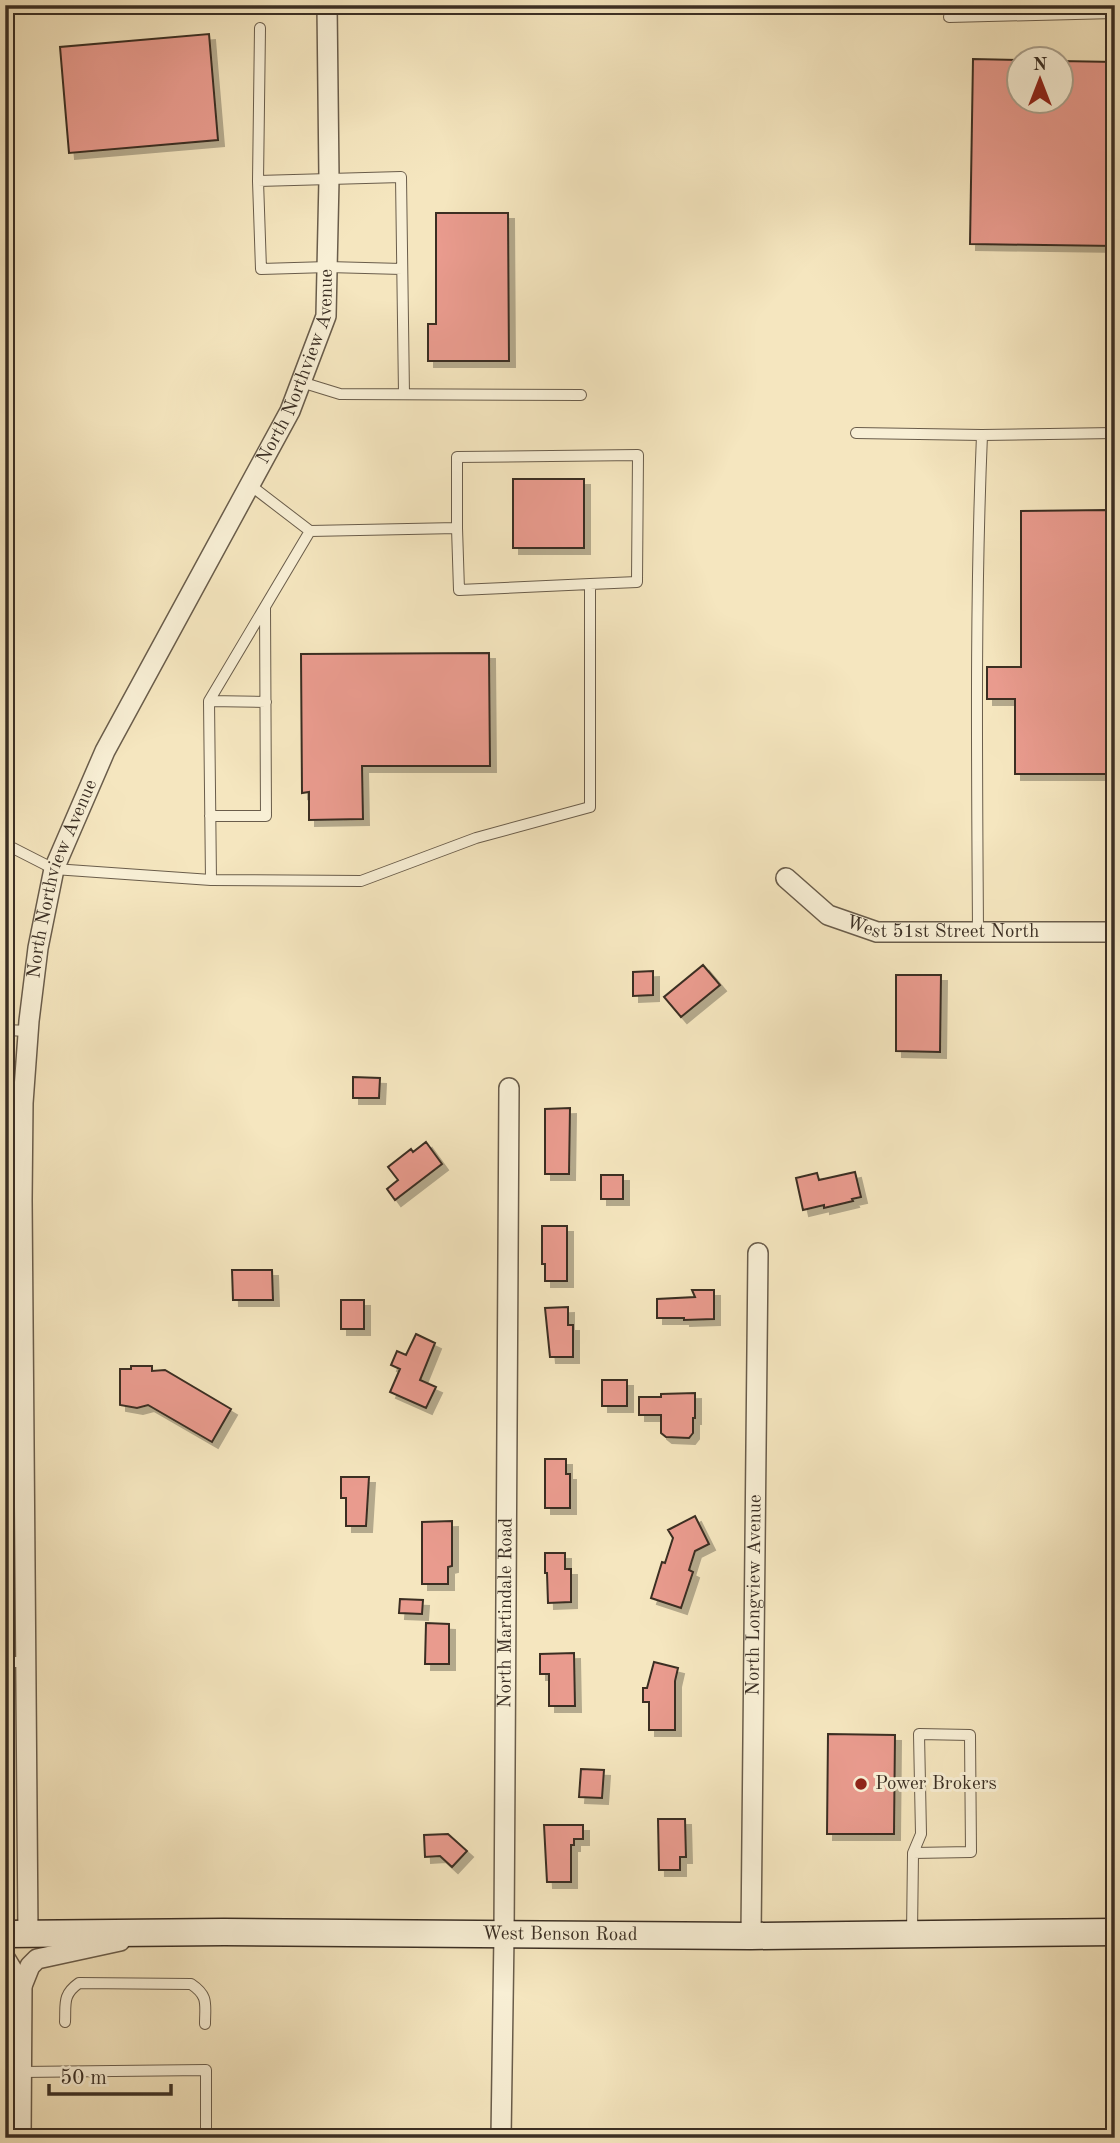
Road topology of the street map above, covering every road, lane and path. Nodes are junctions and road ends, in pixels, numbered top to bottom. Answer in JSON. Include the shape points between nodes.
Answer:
{"nodes":[{"id":1,"x":327,"y":5,"type":"edge"},
{"id":2,"x":1115,"y":13,"type":"edge"},
{"id":3,"x":948,"y":17,"type":"dead end"},
{"id":4,"x":260,"y":28,"type":"dead end"},
{"id":5,"x":329,"y":179,"type":"junction"},
{"id":6,"x":258,"y":181,"type":"junction"},
{"id":7,"x":328,"y":267,"type":"junction"},
{"id":8,"x":402,"y":269,"type":"junction"},
{"id":9,"x":301,"y":382,"type":"junction"},
{"id":10,"x":404,"y":394,"type":"junction"},
{"id":11,"x":581,"y":395,"type":"dead end"},
{"id":12,"x":856,"y":433,"type":"dead end"},
{"id":13,"x":1115,"y":433,"type":"edge"},
{"id":14,"x":982,"y":435,"type":"junction"},
{"id":15,"x":250,"y":485,"type":"junction"},
{"id":16,"x":457,"y":528,"type":"junction"},
{"id":17,"x":310,"y":531,"type":"junction"},
{"id":18,"x":590,"y":584,"type":"junction"},
{"id":19,"x":265,"y":607,"type":"junction"},
{"id":20,"x":209,"y":701,"type":"junction"},
{"id":21,"x":265,"y":702,"type":"junction"},
{"id":22,"x":210,"y":816,"type":"junction"},
{"id":23,"x":5,"y":844,"type":"edge"},
{"id":24,"x":54,"y":869,"type":"junction"},
{"id":25,"x":786,"y":878,"type":"dead end"},
{"id":26,"x":211,"y":880,"type":"junction"},
{"id":27,"x":978,"y":931,"type":"junction"},
{"id":28,"x":1115,"y":932,"type":"edge"},
{"id":29,"x":5,"y":1030,"type":"edge"},
{"id":30,"x":29,"y":1031,"type":"junction"},
{"id":31,"x":509,"y":1088,"type":"dead end"},
{"id":32,"x":758,"y":1253,"type":"dead end"},
{"id":33,"x":15,"y":1662,"type":"edge"},
{"id":34,"x":914,"y":1853,"type":"junction"},
{"id":35,"x":1115,"y":1932,"type":"edge"},
{"id":36,"x":17,"y":1934,"type":"edge"},
{"id":37,"x":151,"y":1934,"type":"junction"},
{"id":38,"x":912,"y":1934,"type":"junction"},
{"id":39,"x":504,"y":1935,"type":"junction"},
{"id":40,"x":751,"y":1936,"type":"junction"},
{"id":41,"x":5,"y":1958,"type":"edge"},
{"id":42,"x":22,"y":1986,"type":"junction"},
{"id":43,"x":65,"y":2022,"type":"dead end"},
{"id":44,"x":205,"y":2024,"type":"dead end"},
{"id":45,"x":13,"y":2052,"type":"edge"},
{"id":46,"x":21,"y":2072,"type":"junction"},
{"id":47,"x":21,"y":2138,"type":"edge"},
{"id":48,"x":206,"y":2138,"type":"edge"},
{"id":49,"x":500,"y":2138,"type":"edge"}],
"edges":[{"from":1,"to":5,"type":"street","name":"North Northview Avenue"},
{"from":2,"to":3,"type":"lane"},
{"from":4,"to":6,"type":"lane"},
{"from":5,"to":6,"type":"lane"},
{"from":5,"to":7,"type":"street","name":"North Northview Avenue"},
{"from":5,"to":8,"type":"lane","via":[[401,177]]},
{"from":6,"to":7,"type":"lane","via":[[261,269]]},
{"from":7,"to":8,"type":"lane"},
{"from":7,"to":9,"type":"street","name":"North Northview Avenue","via":[[326,316]]},
{"from":8,"to":10,"type":"lane"},
{"from":9,"to":10,"type":"lane","via":[[340,394]]},
{"from":9,"to":15,"type":"street","name":"North Northview Avenue"},
{"from":10,"to":11,"type":"lane"},
{"from":12,"to":14,"type":"lane"},
{"from":13,"to":14,"type":"lane"},
{"from":14,"to":27,"type":"lane","via":[[977,547]]},
{"from":15,"to":17,"type":"lane"},
{"from":15,"to":24,"type":"street","name":"North Northview Avenue","via":[[104,751]]},
{"from":16,"to":17,"type":"lane"},
{"from":16,"to":18,"type":"lane","via":[[459,590]]},
{"from":16,"to":18,"type":"lane","via":[[457,457],[638,455],[637,582]]},
{"from":17,"to":19,"type":"lane"},
{"from":18,"to":26,"type":"lane","via":[[590,807],[476,838],[361,881]]},
{"from":19,"to":20,"type":"lane"},
{"from":19,"to":21,"type":"lane"},
{"from":20,"to":21,"type":"lane"},
{"from":20,"to":22,"type":"lane"},
{"from":21,"to":22,"type":"lane","via":[[266,816]]},
{"from":22,"to":26,"type":"lane"},
{"from":23,"to":24,"type":"lane"},
{"from":24,"to":26,"type":"lane"},
{"from":24,"to":30,"type":"street","name":"North Northview Avenue","via":[[38,947]]},
{"from":25,"to":27,"type":"street","name":"West 51st Street North","via":[[828,915],[877,932]]},
{"from":27,"to":28,"type":"street","name":"West 51st Street North"},
{"from":29,"to":30,"type":"lane"},
{"from":30,"to":33,"type":"street","name":"North Northview Avenue","via":[[23,1103]]},
{"from":31,"to":39,"type":"street","name":"North Martindale Road"},
{"from":32,"to":40,"type":"street","name":"North Longview Avenue"},
{"from":33,"to":36,"type":"street","name":"North Northview Avenue"},
{"from":34,"to":34,"type":"lane","via":[[921,1834],[919,1734],[970,1735],[971,1852]]},
{"from":34,"to":38,"type":"lane"},
{"from":35,"to":38,"type":"main road","name":"West Benson Road"},
{"from":36,"to":37,"type":"main road","name":"West Benson Road"},
{"from":37,"to":39,"type":"main road","name":"West Benson Road"},
{"from":37,"to":42,"type":"street","via":[[37,1959]]},
{"from":38,"to":40,"type":"main road","name":"West Benson Road"},
{"from":39,"to":40,"type":"main road","name":"West Benson Road"},
{"from":39,"to":49,"type":"street","name":"North Martindale Road"},
{"from":41,"to":42,"type":"street"},
{"from":42,"to":45,"type":"street"},
{"from":43,"to":44,"type":"lane","via":[[66,1998],[79,1983],[191,1984],[202,1991]]},
{"from":45,"to":46,"type":"street"},
{"from":46,"to":47,"type":"street"},
{"from":46,"to":48,"type":"lane","via":[[205,2070]]}]}
